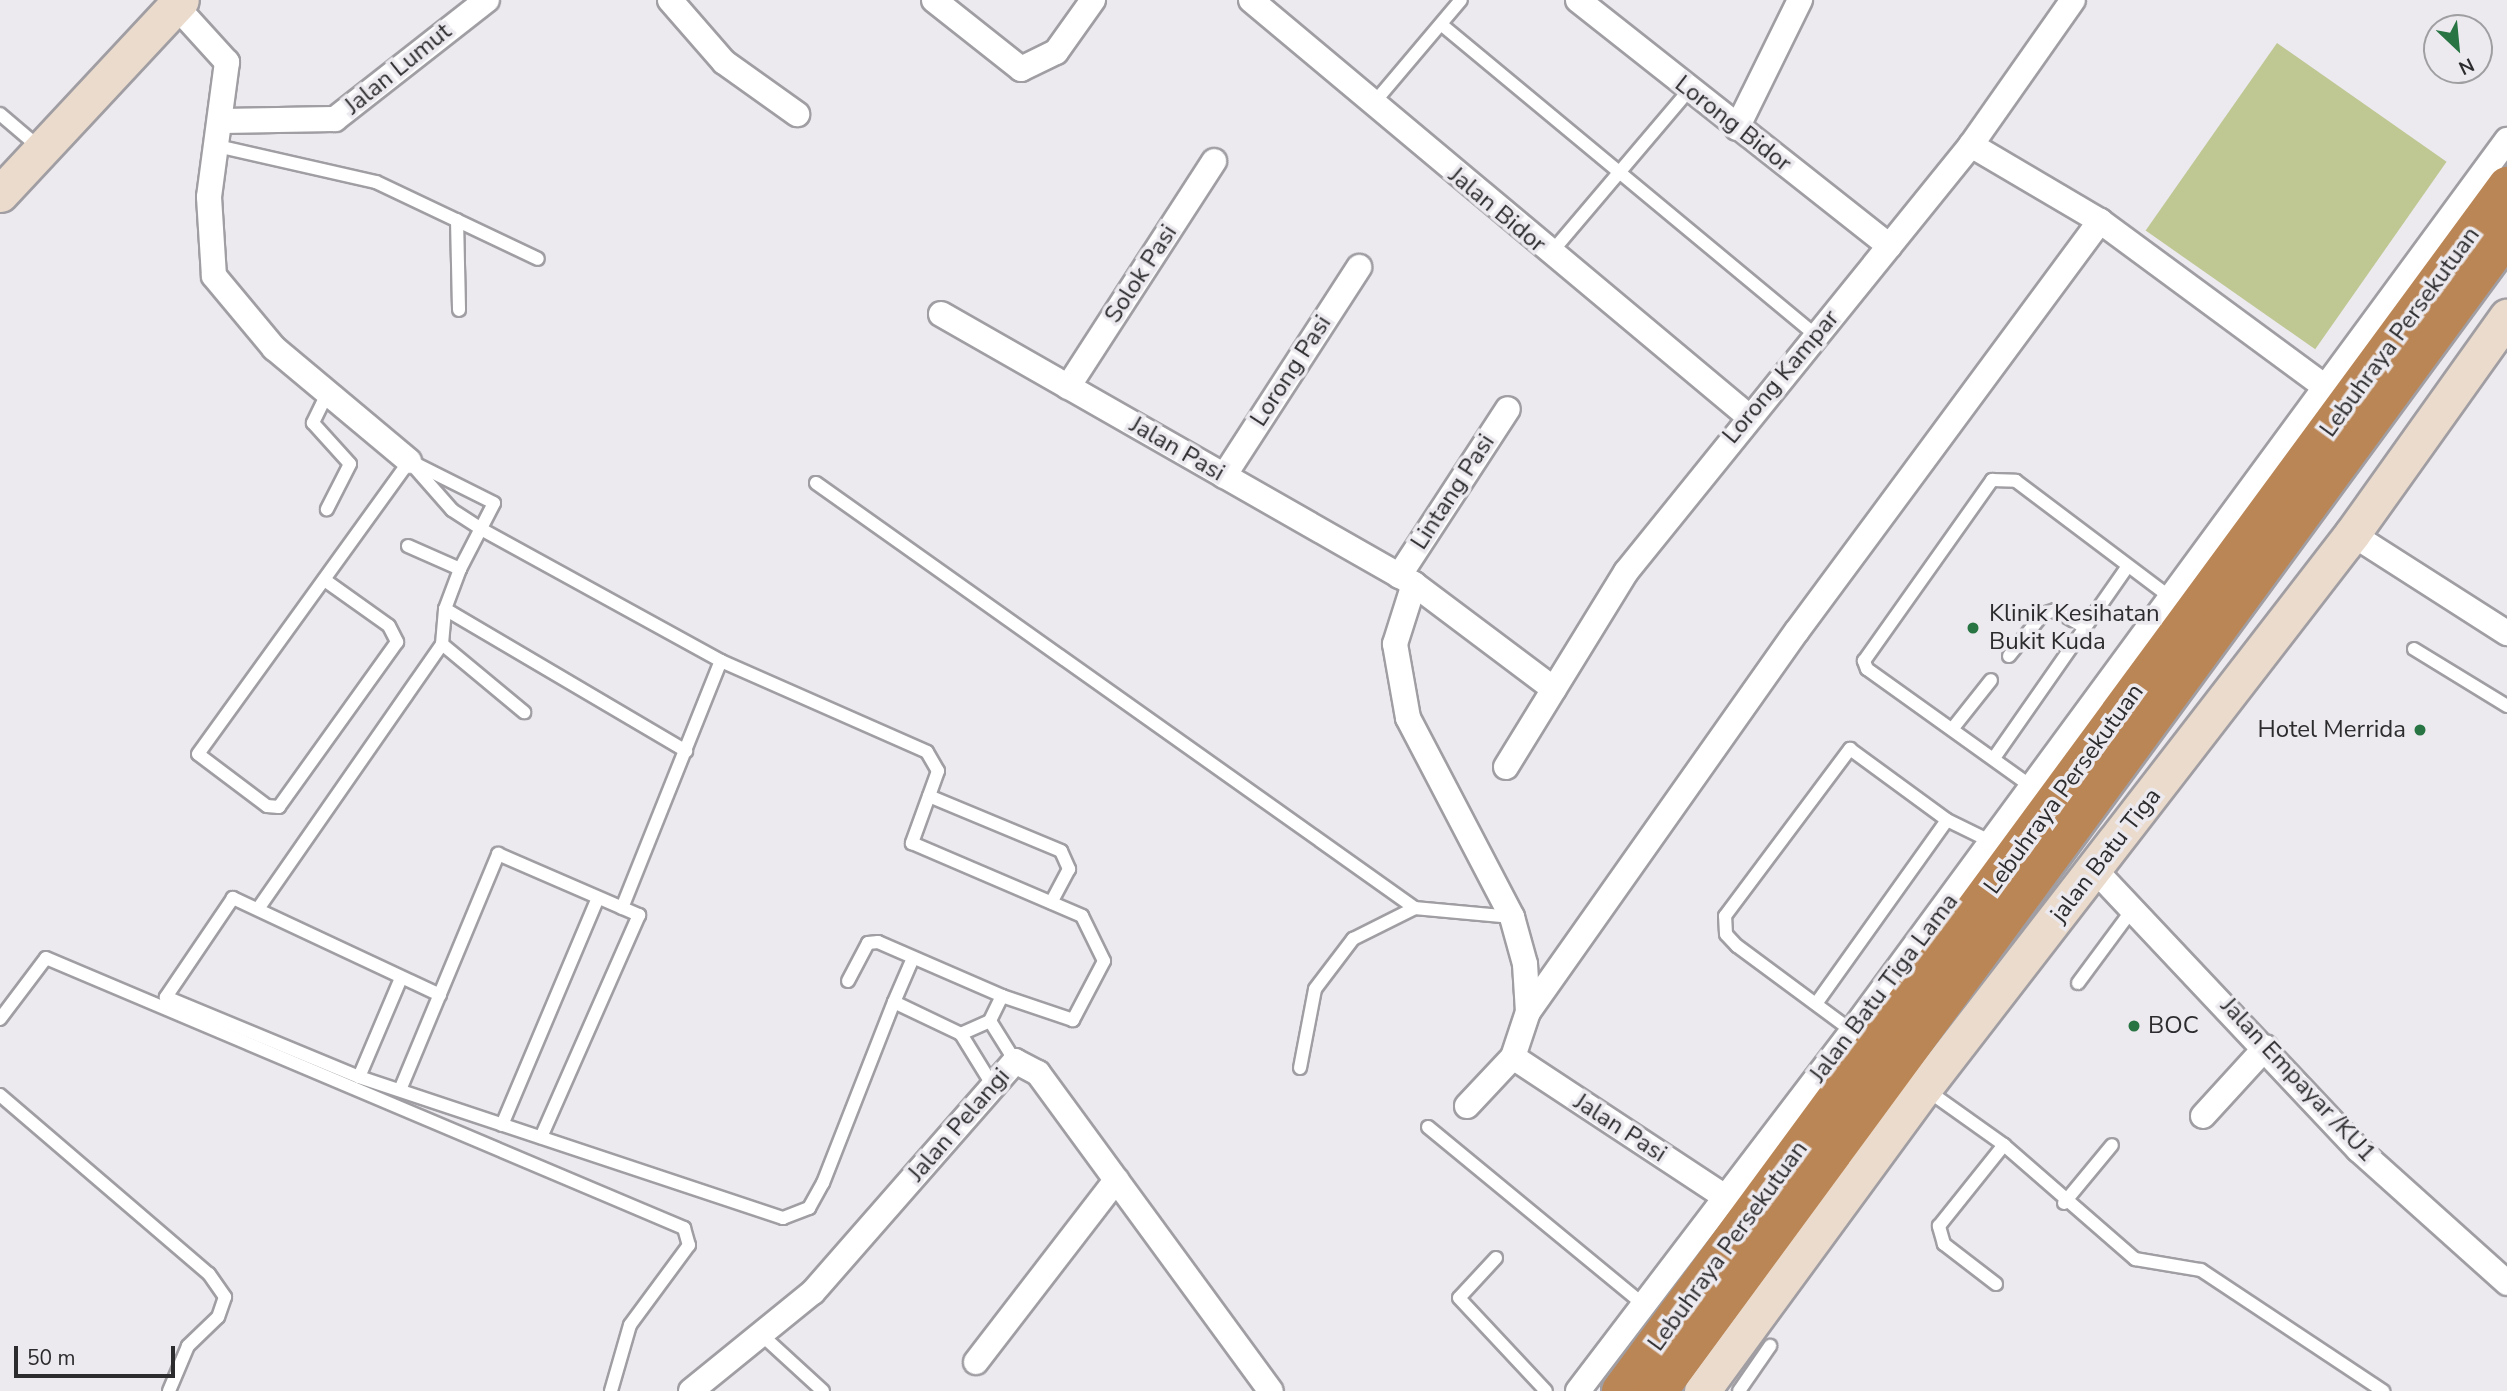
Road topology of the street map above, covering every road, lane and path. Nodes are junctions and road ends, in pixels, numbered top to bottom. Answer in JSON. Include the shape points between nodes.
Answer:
{"nodes":[{"id":1,"x":486,"y":0,"type":"edge"},
{"id":2,"x":670,"y":0,"type":"edge"},
{"id":3,"x":934,"y":0,"type":"edge"},
{"id":4,"x":1093,"y":0,"type":"edge"},
{"id":5,"x":1251,"y":0,"type":"edge"},
{"id":6,"x":1461,"y":0,"type":"edge"},
{"id":7,"x":1578,"y":0,"type":"edge"},
{"id":8,"x":1800,"y":0,"type":"edge"},
{"id":9,"x":2073,"y":0,"type":"edge"},
{"id":10,"x":178,"y":3,"type":"edge"},
{"id":11,"x":1441,"y":24,"type":"junction"},
{"id":12,"x":1688,"y":91,"type":"junction"},
{"id":13,"x":1371,"y":105,"type":"junction"},
{"id":14,"x":0,"y":114,"type":"edge"},
{"id":15,"x":797,"y":114,"type":"dead end"},
{"id":16,"x":221,"y":121,"type":"junction"},
{"id":17,"x":1737,"y":128,"type":"junction"},
{"id":18,"x":2507,"y":140,"type":"edge"},
{"id":19,"x":1971,"y":145,"type":"junction"},
{"id":20,"x":217,"y":146,"type":"junction"},
{"id":21,"x":41,"y":148,"type":"junction"},
{"id":22,"x":1214,"y":161,"type":"dead end"},
{"id":23,"x":1619,"y":177,"type":"junction"},
{"id":24,"x":2507,"y":186,"type":"edge"},
{"id":25,"x":0,"y":194,"type":"edge"},
{"id":26,"x":457,"y":220,"type":"junction"},
{"id":27,"x":2100,"y":221,"type":"junction"},
{"id":28,"x":2507,"y":235,"type":"edge"},
{"id":29,"x":1889,"y":246,"type":"junction"},
{"id":30,"x":1550,"y":254,"type":"junction"},
{"id":31,"x":538,"y":258,"type":"dead end"},
{"id":32,"x":1359,"y":267,"type":"dead end"},
{"id":33,"x":458,"y":310,"type":"dead end"},
{"id":34,"x":941,"y":314,"type":"dead end"},
{"id":35,"x":2507,"y":317,"type":"edge"},
{"id":36,"x":1816,"y":336,"type":"junction"},
{"id":37,"x":1068,"y":387,"type":"junction"},
{"id":38,"x":2325,"y":387,"type":"junction"},
{"id":39,"x":326,"y":396,"type":"junction"},
{"id":40,"x":1508,"y":409,"type":"dead end"},
{"id":41,"x":1748,"y":416,"type":"junction"},
{"id":42,"x":409,"y":461,"type":"junction"},
{"id":43,"x":1224,"y":475,"type":"junction"},
{"id":44,"x":816,"y":483,"type":"dead end"},
{"id":45,"x":327,"y":509,"type":"dead end"},
{"id":46,"x":481,"y":529,"type":"junction"},
{"id":47,"x":2352,"y":534,"type":"junction"},
{"id":48,"x":408,"y":545,"type":"dead end"},
{"id":49,"x":2127,"y":568,"type":"junction"},
{"id":50,"x":460,"y":569,"type":"junction"},
{"id":51,"x":1407,"y":580,"type":"junction"},
{"id":52,"x":326,"y":581,"type":"junction"},
{"id":53,"x":2171,"y":598,"type":"junction"},
{"id":54,"x":445,"y":609,"type":"junction"},
{"id":55,"x":2084,"y":627,"type":"junction"},
{"id":56,"x":2507,"y":633,"type":"edge"},
{"id":57,"x":442,"y":644,"type":"junction"},
{"id":58,"x":2414,"y":649,"type":"dead end"},
{"id":59,"x":2009,"y":656,"type":"dead end"},
{"id":60,"x":721,"y":661,"type":"junction"},
{"id":61,"x":1991,"y":680,"type":"dead end"},
{"id":62,"x":1554,"y":688,"type":"junction"},
{"id":63,"x":2507,"y":706,"type":"edge"},
{"id":64,"x":524,"y":712,"type":"dead end"},
{"id":65,"x":1953,"y":727,"type":"junction"},
{"id":66,"x":686,"y":751,"type":"junction"},
{"id":67,"x":1994,"y":758,"type":"junction"},
{"id":68,"x":1506,"y":766,"type":"dead end"},
{"id":69,"x":2032,"y":788,"type":"junction"},
{"id":70,"x":929,"y":796,"type":"junction"},
{"id":71,"x":1947,"y":820,"type":"junction"},
{"id":72,"x":1992,"y":842,"type":"junction"},
{"id":73,"x":2095,"y":870,"type":"junction"},
{"id":74,"x":598,"y":898,"type":"junction"},
{"id":75,"x":1051,"y":903,"type":"junction"},
{"id":76,"x":2135,"y":905,"type":"junction"},
{"id":77,"x":260,"y":906,"type":"junction"},
{"id":78,"x":622,"y":908,"type":"junction"},
{"id":79,"x":1415,"y":908,"type":"junction"},
{"id":80,"x":1512,"y":917,"type":"junction"},
{"id":81,"x":912,"y":958,"type":"junction"},
{"id":82,"x":401,"y":978,"type":"junction"},
{"id":83,"x":848,"y":981,"type":"dead end"},
{"id":84,"x":2078,"y":983,"type":"dead end"},
{"id":85,"x":440,"y":995,"type":"junction"},
{"id":86,"x":1002,"y":996,"type":"junction"},
{"id":87,"x":1818,"y":1001,"type":"junction"},
{"id":88,"x":894,"y":1002,"type":"junction"},
{"id":89,"x":1528,"y":1012,"type":"junction"},
{"id":90,"x":0,"y":1019,"type":"edge"},
{"id":91,"x":990,"y":1021,"type":"junction"},
{"id":92,"x":1852,"y":1031,"type":"junction"},
{"id":93,"x":961,"y":1034,"type":"junction"},
{"id":94,"x":2266,"y":1047,"type":"junction"},
{"id":95,"x":1513,"y":1058,"type":"junction"},
{"id":96,"x":1015,"y":1061,"type":"junction"},
{"id":97,"x":1300,"y":1068,"type":"dead end"},
{"id":98,"x":359,"y":1077,"type":"junction"},
{"id":99,"x":993,"y":1086,"type":"junction"},
{"id":100,"x":1924,"y":1088,"type":"junction"},
{"id":101,"x":400,"y":1090,"type":"junction"},
{"id":102,"x":0,"y":1095,"type":"edge"},
{"id":103,"x":1467,"y":1106,"type":"dead end"},
{"id":104,"x":2203,"y":1116,"type":"dead end"},
{"id":105,"x":502,"y":1125,"type":"junction"},
{"id":106,"x":1428,"y":1127,"type":"dead end"},
{"id":107,"x":541,"y":1137,"type":"junction"},
{"id":108,"x":2004,"y":1145,"type":"junction"},
{"id":109,"x":2112,"y":1145,"type":"dead end"},
{"id":110,"x":1116,"y":1180,"type":"junction"},
{"id":111,"x":1727,"y":1198,"type":"junction"},
{"id":112,"x":2064,"y":1203,"type":"junction"},
{"id":113,"x":1496,"y":1258,"type":"dead end"},
{"id":114,"x":2507,"y":1283,"type":"edge"},
{"id":115,"x":1996,"y":1284,"type":"dead end"},
{"id":116,"x":1646,"y":1306,"type":"junction"},
{"id":117,"x":764,"y":1337,"type":"junction"},
{"id":118,"x":1770,"y":1346,"type":"dead end"},
{"id":119,"x":976,"y":1362,"type":"dead end"},
{"id":120,"x":1265,"y":1389,"type":"edge"},
{"id":121,"x":169,"y":1391,"type":"edge"},
{"id":122,"x":611,"y":1391,"type":"edge"},
{"id":123,"x":691,"y":1391,"type":"edge"},
{"id":124,"x":823,"y":1391,"type":"edge"},
{"id":125,"x":1546,"y":1391,"type":"edge"},
{"id":126,"x":1578,"y":1391,"type":"edge"},
{"id":127,"x":1621,"y":1391,"type":"edge"},
{"id":128,"x":1658,"y":1391,"type":"edge"},
{"id":129,"x":1702,"y":1391,"type":"edge"},
{"id":130,"x":1740,"y":1391,"type":"edge"},
{"id":131,"x":2383,"y":1391,"type":"edge"}],
"edges":[{"from":1,"to":16,"type":"street","name":"Jalan Lumut","via":[[335,120]]},
{"from":2,"to":15,"type":"street","via":[[724,62]]},
{"from":3,"to":4,"type":"street","via":[[1001,59],[1021,69],[1041,64]]},
{"from":5,"to":13,"type":"street","name":"Jalan Bidor"},
{"from":6,"to":11,"type":"lane"},
{"from":7,"to":12,"type":"street","name":"Lorong Bidor"},
{"from":8,"to":17,"type":"street"},
{"from":9,"to":19,"type":"street","name":"Lorong Kampar"},
{"from":10,"to":16,"type":"street","via":[[227,62]]},
{"from":10,"to":21,"type":"street"},
{"from":11,"to":13,"type":"lane"},
{"from":11,"to":23,"type":"lane"},
{"from":12,"to":17,"type":"street","name":"Lorong Bidor"},
{"from":12,"to":23,"type":"lane"},
{"from":13,"to":30,"type":"street","name":"Jalan Bidor"},
{"from":14,"to":21,"type":"lane"},
{"from":16,"to":20,"type":"street"},
{"from":17,"to":29,"type":"street","name":"Lorong Bidor"},
{"from":18,"to":38,"type":"street","name":"Jalan Batu Tiga Lama"},
{"from":19,"to":27,"type":"street"},
{"from":19,"to":29,"type":"street","name":"Lorong Kampar"},
{"from":20,"to":26,"type":"lane","via":[[376,183]]},
{"from":20,"to":39,"type":"street","via":[[209,197],[214,276],[226,297]]},
{"from":21,"to":25,"type":"street"},
{"from":22,"to":37,"type":"street","name":"Solok Pasi"},
{"from":23,"to":30,"type":"lane"},
{"from":23,"to":36,"type":"lane"},
{"from":24,"to":127,"type":"highway","name":"Lebuhraya Persekutuan"},
{"from":26,"to":31,"type":"lane"},
{"from":26,"to":33,"type":"lane"},
{"from":27,"to":38,"type":"street"},
{"from":27,"to":89,"type":"street","via":[[1797,631]]},
{"from":28,"to":128,"type":"highway","name":"Lebuhraya Persekutuan"},
{"from":29,"to":36,"type":"street","name":"Lorong Kampar"},
{"from":30,"to":41,"type":"street","name":"Jalan Bidor"},
{"from":32,"to":43,"type":"street","name":"Lorong Pasi"},
{"from":34,"to":37,"type":"street","name":"Jalan Pasi"},
{"from":35,"to":47,"type":"street","name":"jalan Batu Tiga"},
{"from":36,"to":41,"type":"street","name":"Lorong Kampar"},
{"from":37,"to":43,"type":"street","name":"Jalan Pasi"},
{"from":38,"to":53,"type":"street","name":"Jalan Batu Tiga Lama"},
{"from":39,"to":42,"type":"street"},
{"from":39,"to":45,"type":"lane","via":[[313,424],[350,464]]},
{"from":40,"to":51,"type":"street","name":"Lintang Pasi"},
{"from":41,"to":62,"type":"street","name":"Lorong Kampar","via":[[1626,572]]},
{"from":42,"to":46,"type":"lane","via":[[452,510]]},
{"from":42,"to":46,"type":"lane","via":[[494,503]]},
{"from":42,"to":52,"type":"lane"},
{"from":43,"to":51,"type":"street","name":"Jalan Pasi"},
{"from":44,"to":79,"type":"lane"},
{"from":46,"to":50,"type":"lane"},
{"from":46,"to":60,"type":"lane"},
{"from":47,"to":56,"type":"street"},
{"from":47,"to":73,"type":"street","name":"jalan Batu Tiga"},
{"from":48,"to":50,"type":"lane"},
{"from":49,"to":53,"type":"lane"},
{"from":49,"to":55,"type":"lane"},
{"from":49,"to":65,"type":"lane","via":[[2016,481],[1993,480],[1864,662],[1867,670]]},
{"from":50,"to":54,"type":"lane"},
{"from":51,"to":62,"type":"street","name":"Jalan Pasi"},
{"from":51,"to":80,"type":"street","via":[[1395,643],[1408,718]]},
{"from":52,"to":52,"type":"lane","via":[[389,626],[397,642],[279,807],[267,806],[198,754]]},
{"from":53,"to":69,"type":"street","name":"Jalan Batu Tiga Lama"},
{"from":54,"to":57,"type":"lane"},
{"from":54,"to":66,"type":"lane"},
{"from":55,"to":59,"type":"lane","via":[[2055,610],[2042,614]]},
{"from":55,"to":67,"type":"lane"},
{"from":57,"to":64,"type":"lane"},
{"from":57,"to":77,"type":"lane"},
{"from":58,"to":63,"type":"lane"},
{"from":60,"to":66,"type":"lane"},
{"from":60,"to":70,"type":"lane","via":[[927,752],[938,771]]},
{"from":61,"to":65,"type":"lane"},
{"from":62,"to":68,"type":"street","name":"Lorong Kampar"},
{"from":65,"to":67,"type":"lane"},
{"from":66,"to":78,"type":"lane"},
{"from":67,"to":69,"type":"lane"},
{"from":69,"to":72,"type":"street","name":"Jalan Batu Tiga Lama"},
{"from":70,"to":75,"type":"lane","via":[[1061,851],[1069,869]]},
{"from":70,"to":75,"type":"lane","via":[[912,843]]},
{"from":71,"to":72,"type":"lane"},
{"from":71,"to":87,"type":"lane"},
{"from":71,"to":87,"type":"lane","via":[[1850,749],[1725,916],[1726,934],[1737,946]]},
{"from":72,"to":92,"type":"street","name":"Jalan Batu Tiga Lama"},
{"from":73,"to":76,"type":"street","name":"Jalan Empayar /KU1"},
{"from":73,"to":100,"type":"street","name":"jalan Batu Tiga"},
{"from":74,"to":78,"type":"lane"},
{"from":74,"to":85,"type":"lane","via":[[498,854]]},
{"from":74,"to":105,"type":"lane"},
{"from":75,"to":86,"type":"lane","via":[[1082,916],[1104,961],[1073,1020]]},
{"from":76,"to":84,"type":"lane"},
{"from":76,"to":94,"type":"street","name":"Jalan Empayar /KU1"},
{"from":77,"to":82,"type":"lane"},
{"from":77,"to":98,"type":"lane","via":[[233,898],[166,998]]},
{"from":78,"to":107,"type":"lane","via":[[639,915]]},
{"from":79,"to":80,"type":"lane"},
{"from":79,"to":97,"type":"lane","via":[[1353,939],[1315,989]]},
{"from":80,"to":89,"type":"street","via":[[1525,964]]},
{"from":81,"to":83,"type":"lane","via":[[868,943]]},
{"from":81,"to":86,"type":"lane"},
{"from":81,"to":88,"type":"lane"},
{"from":82,"to":85,"type":"lane"},
{"from":82,"to":98,"type":"lane"},
{"from":85,"to":101,"type":"lane"},
{"from":86,"to":91,"type":"lane"},
{"from":87,"to":92,"type":"lane"},
{"from":88,"to":93,"type":"lane"},
{"from":88,"to":107,"type":"lane","via":[[823,1183],[809,1208],[783,1218]]},
{"from":89,"to":95,"type":"street"},
{"from":90,"to":122,"type":"lane","via":[[46,958],[684,1228],[689,1245],[629,1325]]},
{"from":91,"to":93,"type":"lane"},
{"from":91,"to":96,"type":"lane"},
{"from":92,"to":111,"type":"street","name":"Jalan Batu Tiga Lama"},
{"from":93,"to":99,"type":"lane"},
{"from":94,"to":104,"type":"street"},
{"from":94,"to":114,"type":"street","name":"Jalan Empayar /KU1","via":[[2359,1150]]},
{"from":95,"to":103,"type":"street"},
{"from":95,"to":111,"type":"street","name":"Jalan Pasi"},
{"from":96,"to":99,"type":"street","name":"Jalan Pelangi"},
{"from":96,"to":110,"type":"street","name":"Jalan Pelangi","via":[[1038,1073]]},
{"from":98,"to":101,"type":"lane"},
{"from":99,"to":117,"type":"street","name":"Jalan Pelangi","via":[[813,1292]]},
{"from":100,"to":108,"type":"lane"},
{"from":100,"to":129,"type":"street","name":"jalan Batu Tiga"},
{"from":101,"to":105,"type":"lane"},
{"from":102,"to":121,"type":"lane","via":[[209,1274],[225,1297],[218,1317],[188,1346]]},
{"from":105,"to":107,"type":"lane"},
{"from":106,"to":116,"type":"lane"},
{"from":108,"to":112,"type":"lane"},
{"from":108,"to":115,"type":"lane","via":[[1939,1226],[1944,1244]]},
{"from":109,"to":112,"type":"lane"},
{"from":110,"to":119,"type":"street"},
{"from":110,"to":120,"type":"street","name":"Jalan Pelangi"},
{"from":111,"to":116,"type":"street","name":"Jalan Batu Tiga Lama"},
{"from":112,"to":131,"type":"lane","via":[[2135,1259],[2201,1270]]},
{"from":113,"to":125,"type":"lane","via":[[1459,1298]]},
{"from":116,"to":126,"type":"street","name":"Jalan Batu Tiga Lama"},
{"from":117,"to":123,"type":"street","name":"Jalan Pelangi"},
{"from":117,"to":124,"type":"lane"},
{"from":118,"to":130,"type":"lane"}]}
